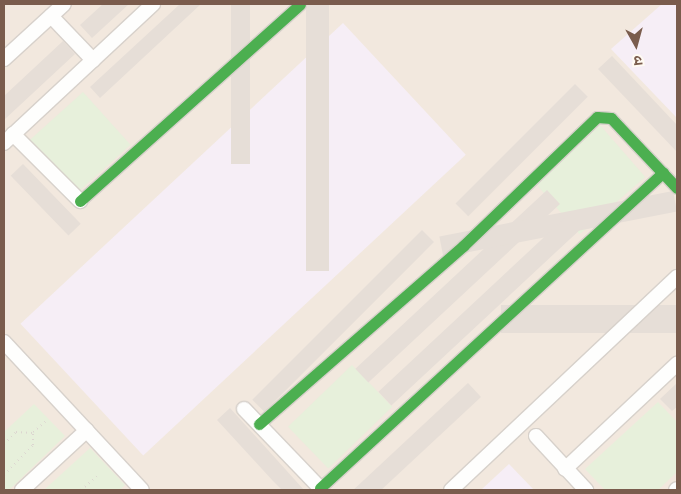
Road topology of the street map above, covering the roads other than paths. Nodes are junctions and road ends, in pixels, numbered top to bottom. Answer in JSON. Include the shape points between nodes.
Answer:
{"nodes":[{"id":1,"x":64,"y":4,"type":"edge"},
{"id":2,"x":153,"y":4,"type":"edge"},
{"id":3,"x":300,"y":4,"type":"edge"},
{"id":4,"x":51,"y":16,"type":"junction"},
{"id":5,"x":4,"y":59,"type":"edge"},
{"id":6,"x":92,"y":60,"type":"junction"},
{"id":7,"x":8,"y":138,"type":"edge"},
{"id":8,"x":663,"y":173,"type":"junction"},
{"id":9,"x":677,"y":188,"type":"edge"},
{"id":10,"x":80,"y":201,"type":"joint"},
{"id":11,"x":677,"y":277,"type":"edge"},
{"id":12,"x":4,"y":342,"type":"edge"},
{"id":13,"x":677,"y":364,"type":"edge"},
{"id":14,"x":244,"y":409,"type":"dead end"},
{"id":15,"x":259,"y":424,"type":"junction"},
{"id":16,"x":87,"y":430,"type":"junction"},
{"id":17,"x":536,"y":436,"type":"dead end"},
{"id":18,"x":565,"y":469,"type":"junction"},
{"id":19,"x":321,"y":489,"type":"edge"},
{"id":20,"x":22,"y":490,"type":"edge"},
{"id":21,"x":142,"y":490,"type":"edge"},
{"id":22,"x":451,"y":490,"type":"edge"},
{"id":23,"x":586,"y":490,"type":"edge"}],
"edges":[{"from":1,"to":4,"type":"street"},
{"from":2,"to":6,"type":"street"},
{"from":3,"to":10,"type":"street"},
{"from":4,"to":5,"type":"street"},
{"from":4,"to":6,"type":"street"},
{"from":6,"to":7,"type":"street"},
{"from":7,"to":10,"type":"street"},
{"from":8,"to":9,"type":"street"},
{"from":8,"to":15,"type":"street","via":[[611,118],[606,114],[597,117],[463,246]]},
{"from":8,"to":19,"type":"street"},
{"from":11,"to":22,"type":"street"},
{"from":12,"to":16,"type":"street"},
{"from":13,"to":18,"type":"street"},
{"from":14,"to":15,"type":"street"},
{"from":15,"to":19,"type":"street"},
{"from":16,"to":20,"type":"street"},
{"from":16,"to":21,"type":"street"},
{"from":17,"to":18,"type":"street"},
{"from":18,"to":23,"type":"street"}]}
